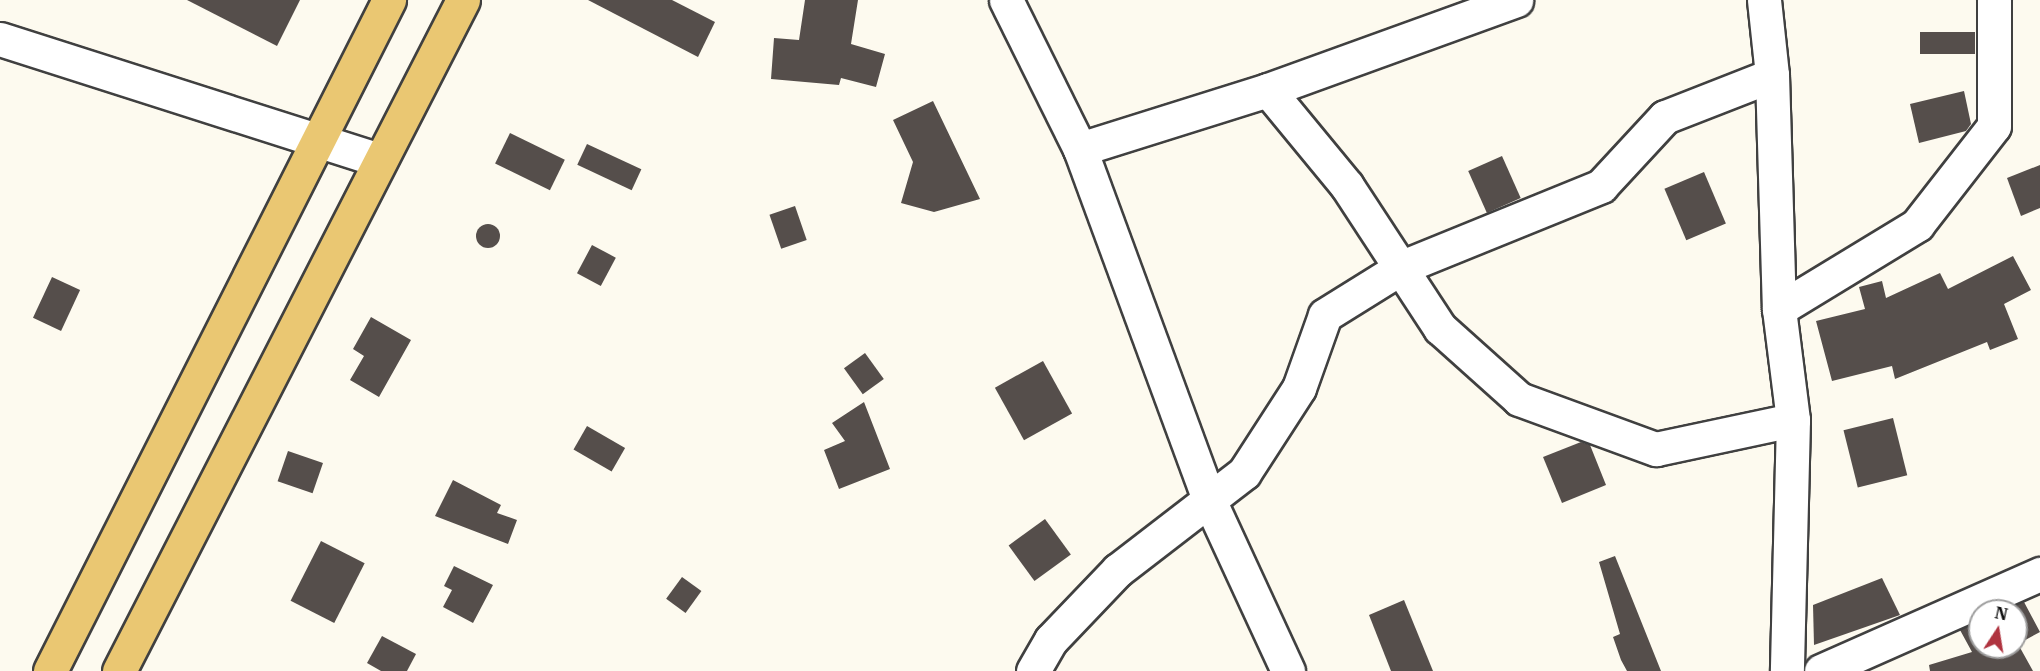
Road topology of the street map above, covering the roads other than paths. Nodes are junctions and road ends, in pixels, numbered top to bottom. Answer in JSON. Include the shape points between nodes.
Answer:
{"nodes":[{"id":1,"x":389,"y":0,"type":"edge"},
{"id":2,"x":463,"y":0,"type":"edge"},
{"id":3,"x":1006,"y":0,"type":"edge"},
{"id":4,"x":1516,"y":0,"type":"edge"},
{"id":5,"x":1764,"y":0,"type":"edge"},
{"id":6,"x":1994,"y":0,"type":"edge"},
{"id":7,"x":0,"y":40,"type":"edge"},
{"id":8,"x":1772,"y":75,"type":"junction"},
{"id":9,"x":1268,"y":90,"type":"junction"},
{"id":10,"x":315,"y":142,"type":"junction"},
{"id":11,"x":1080,"y":149,"type":"junction"},
{"id":12,"x":380,"y":160,"type":"junction"},
{"id":13,"x":1402,"y":267,"type":"junction"},
{"id":14,"x":1779,"y":309,"type":"junction"},
{"id":15,"x":1793,"y":420,"type":"junction"},
{"id":16,"x":1210,"y":502,"type":"junction"},
{"id":17,"x":2040,"y":574,"type":"edge"},
{"id":18,"x":50,"y":671,"type":"edge"},
{"id":19,"x":119,"y":671,"type":"edge"},
{"id":20,"x":1033,"y":671,"type":"edge"},
{"id":21,"x":1288,"y":671,"type":"edge"},
{"id":22,"x":1787,"y":671,"type":"edge"},
{"id":23,"x":1821,"y":671,"type":"edge"}],
"edges":[{"from":1,"to":10,"type":"main road"},
{"from":2,"to":12,"type":"main road"},
{"from":3,"to":11,"type":"street"},
{"from":4,"to":9,"type":"street"},
{"from":5,"to":8,"type":"street"},
{"from":6,"to":14,"type":"street","via":[[1994,126],[1917,225]]},
{"from":7,"to":10,"type":"street","via":[[137,79]]},
{"from":8,"to":13,"type":"street","via":[[1665,117],[1601,186]]},
{"from":8,"to":14,"type":"street"},
{"from":9,"to":11,"type":"street"},
{"from":9,"to":13,"type":"street","via":[[1347,186]]},
{"from":10,"to":12,"type":"street"},
{"from":10,"to":18,"type":"main road"},
{"from":11,"to":16,"type":"street"},
{"from":12,"to":19,"type":"main road"},
{"from":13,"to":15,"type":"street","via":[[1440,328],[1519,399],[1656,449]]},
{"from":13,"to":16,"type":"street","via":[[1325,315],[1299,388],[1244,473]]},
{"from":14,"to":15,"type":"street"},
{"from":15,"to":22,"type":"street"},
{"from":16,"to":20,"type":"street","via":[[1118,570],[1052,640]]},
{"from":16,"to":21,"type":"street"},
{"from":17,"to":23,"type":"street"}]}
